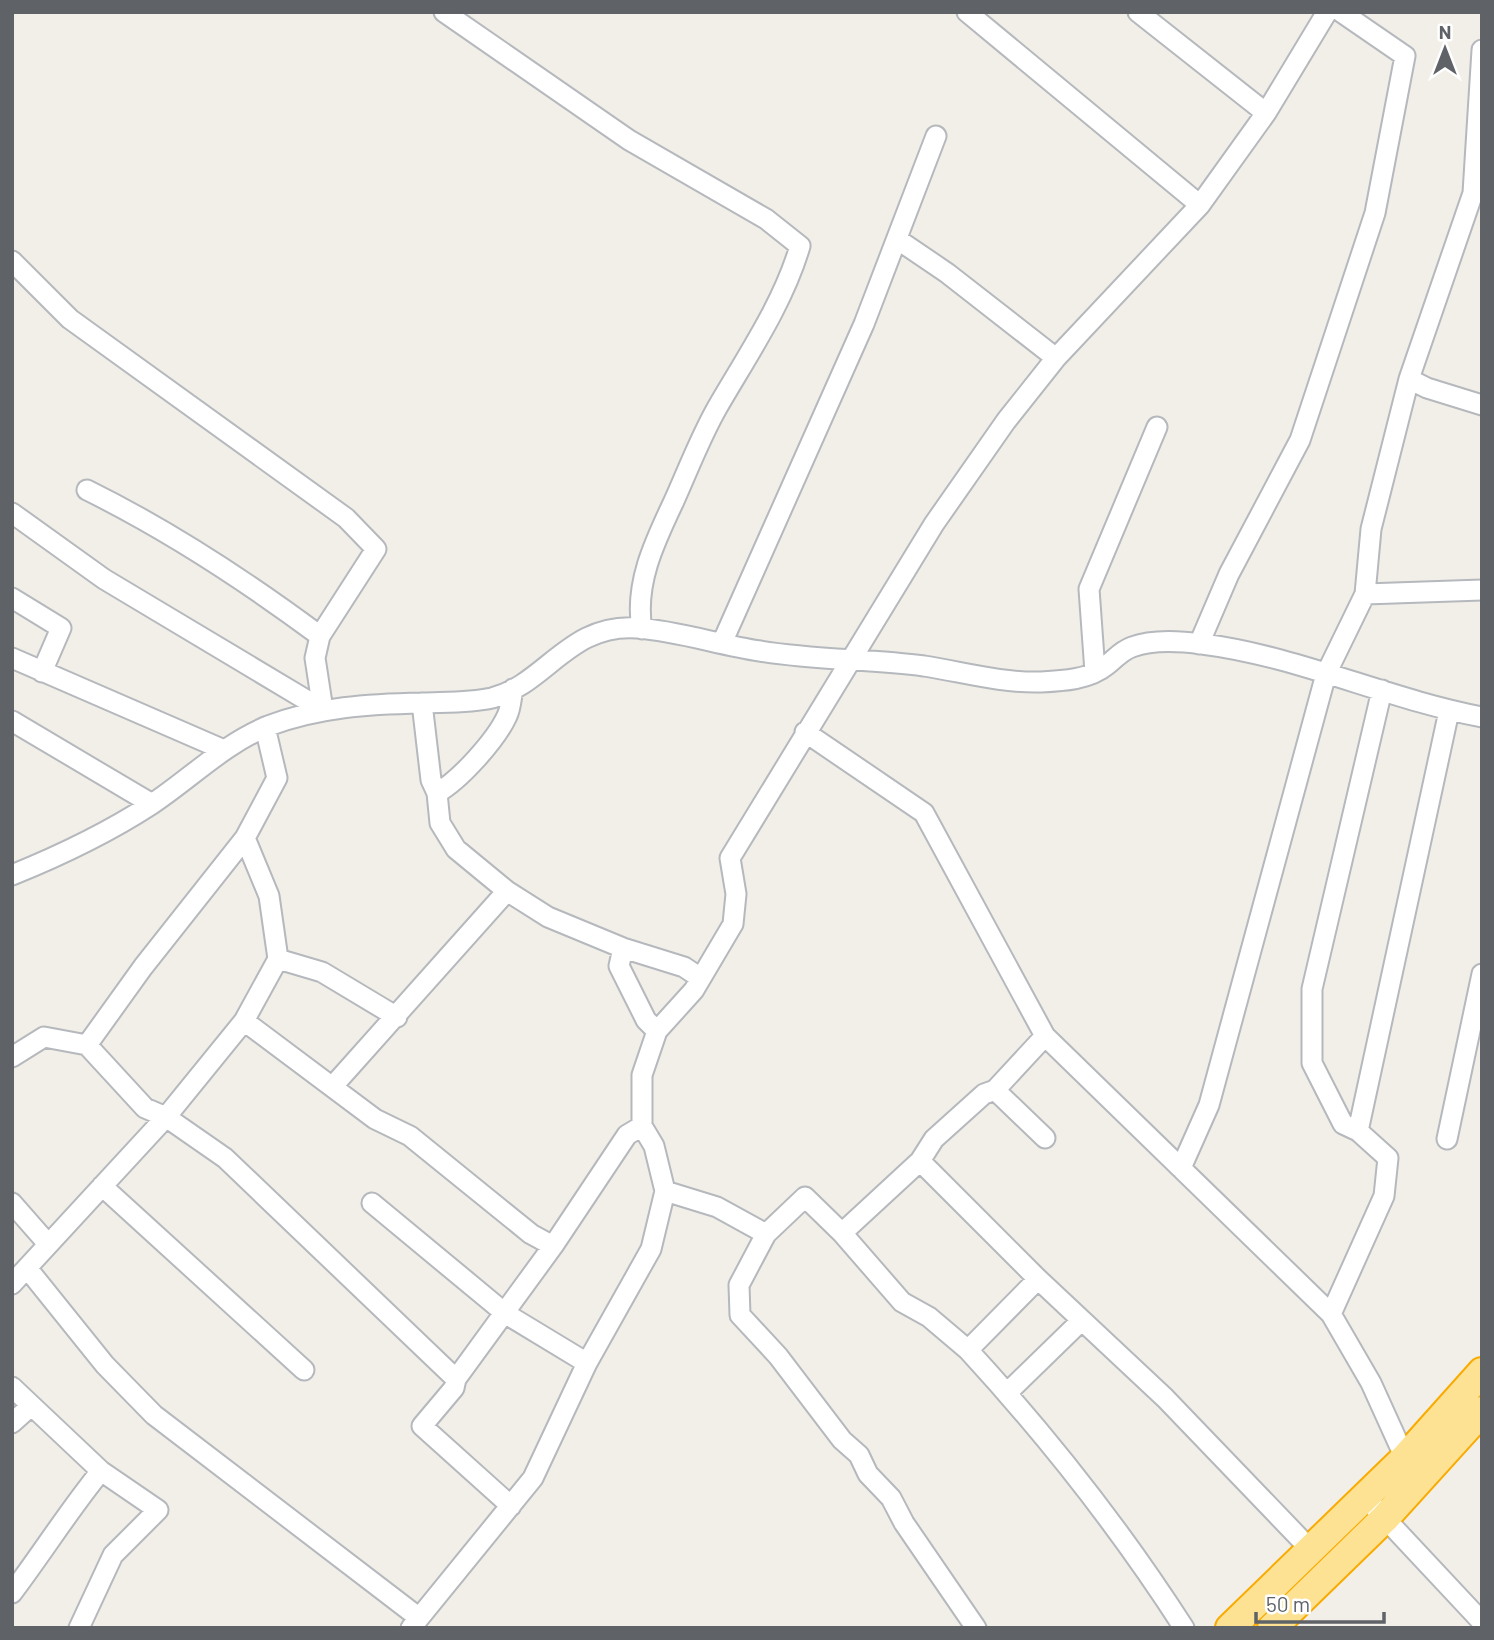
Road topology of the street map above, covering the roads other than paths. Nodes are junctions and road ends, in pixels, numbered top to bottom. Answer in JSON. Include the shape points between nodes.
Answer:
{"nodes":[{"id":1,"x":967,"y":12,"type":"edge"},
{"id":2,"x":1138,"y":12,"type":"edge"},
{"id":3,"x":1328,"y":12,"type":"edge"},
{"id":4,"x":1340,"y":12,"type":"edge"},
{"id":5,"x":451,"y":14,"type":"edge"},
{"id":6,"x":1482,"y":50,"type":"edge"},
{"id":7,"x":1266,"y":113,"type":"junction"},
{"id":8,"x":936,"y":136,"type":"dead end"},
{"id":9,"x":1477,"y":194,"type":"edge"},
{"id":10,"x":1200,"y":205,"type":"junction"},
{"id":11,"x":897,"y":239,"type":"junction"},
{"id":12,"x":12,"y":261,"type":"edge"},
{"id":13,"x":1056,"y":358,"type":"junction"},
{"id":14,"x":1409,"y":379,"type":"junction"},
{"id":15,"x":1482,"y":405,"type":"edge"},
{"id":16,"x":1157,"y":427,"type":"dead end"},
{"id":17,"x":87,"y":490,"type":"dead end"},
{"id":18,"x":12,"y":513,"type":"edge"},
{"id":19,"x":1482,"y":590,"type":"edge"},
{"id":20,"x":1365,"y":594,"type":"junction"},
{"id":21,"x":12,"y":598,"type":"edge"},
{"id":22,"x":642,"y":629,"type":"junction"},
{"id":23,"x":320,"y":636,"type":"junction"},
{"id":24,"x":722,"y":643,"type":"junction"},
{"id":25,"x":1199,"y":644,"type":"junction"},
{"id":26,"x":12,"y":658,"type":"edge"},
{"id":27,"x":849,"y":660,"type":"junction"},
{"id":28,"x":42,"y":672,"type":"junction"},
{"id":29,"x":1095,"y":672,"type":"junction"},
{"id":30,"x":1326,"y":674,"type":"junction"},
{"id":31,"x":513,"y":689,"type":"junction"},
{"id":32,"x":1382,"y":690,"type":"junction"},
{"id":33,"x":422,"y":702,"type":"junction"},
{"id":34,"x":323,"y":710,"type":"junction"},
{"id":35,"x":1449,"y":711,"type":"junction"},
{"id":36,"x":1482,"y":717,"type":"edge"},
{"id":37,"x":12,"y":721,"type":"edge"},
{"id":38,"x":265,"y":727,"type":"junction"},
{"id":39,"x":806,"y":732,"type":"junction"},
{"id":40,"x":224,"y":750,"type":"junction"},
{"id":41,"x":438,"y":793,"type":"junction"},
{"id":42,"x":152,"y":804,"type":"junction"},
{"id":43,"x":245,"y":838,"type":"junction"},
{"id":44,"x":12,"y":875,"type":"edge"},
{"id":45,"x":507,"y":891,"type":"junction"},
{"id":46,"x":623,"y":948,"type":"junction"},
{"id":47,"x":278,"y":959,"type":"junction"},
{"id":48,"x":1482,"y":975,"type":"edge"},
{"id":49,"x":699,"y":976,"type":"junction"},
{"id":50,"x":397,"y":1017,"type":"junction"},
{"id":51,"x":244,"y":1021,"type":"junction"},
{"id":52,"x":657,"y":1031,"type":"junction"},
{"id":53,"x":1045,"y":1036,"type":"junction"},
{"id":54,"x":87,"y":1045,"type":"junction"},
{"id":55,"x":12,"y":1057,"type":"edge"},
{"id":56,"x":332,"y":1086,"type":"junction"},
{"id":57,"x":995,"y":1090,"type":"junction"},
{"id":58,"x":166,"y":1118,"type":"junction"},
{"id":59,"x":642,"y":1126,"type":"junction"},
{"id":60,"x":1359,"y":1131,"type":"junction"},
{"id":61,"x":1045,"y":1138,"type":"dead end"},
{"id":62,"x":1447,"y":1139,"type":"dead end"},
{"id":63,"x":920,"y":1161,"type":"junction"},
{"id":64,"x":1181,"y":1168,"type":"junction"},
{"id":65,"x":102,"y":1186,"type":"junction"},
{"id":66,"x":665,"y":1191,"type":"junction"},
{"id":67,"x":12,"y":1203,"type":"edge"},
{"id":68,"x":372,"y":1203,"type":"dead end"},
{"id":69,"x":842,"y":1233,"type":"junction"},
{"id":70,"x":766,"y":1234,"type":"junction"},
{"id":71,"x":48,"y":1244,"type":"junction"},
{"id":72,"x":553,"y":1246,"type":"junction"},
{"id":73,"x":27,"y":1268,"type":"junction"},
{"id":74,"x":1038,"y":1279,"type":"junction"},
{"id":75,"x":12,"y":1284,"type":"edge"},
{"id":76,"x":506,"y":1314,"type":"junction"},
{"id":77,"x":1331,"y":1314,"type":"junction"},
{"id":78,"x":1081,"y":1321,"type":"junction"},
{"id":79,"x":968,"y":1350,"type":"junction"},
{"id":80,"x":587,"y":1363,"type":"junction"},
{"id":81,"x":304,"y":1370,"type":"dead end"},
{"id":82,"x":1482,"y":1372,"type":"edge"},
{"id":83,"x":456,"y":1379,"type":"junction"},
{"id":84,"x":12,"y":1387,"type":"edge"},
{"id":85,"x":1007,"y":1393,"type":"junction"},
{"id":86,"x":31,"y":1406,"type":"junction"},
{"id":87,"x":1482,"y":1411,"type":"edge"},
{"id":88,"x":12,"y":1423,"type":"edge"},
{"id":89,"x":1405,"y":1458,"type":"junction"},
{"id":90,"x":101,"y":1471,"type":"junction"},
{"id":91,"x":1365,"y":1497,"type":"junction"},
{"id":92,"x":511,"y":1506,"type":"junction"},
{"id":93,"x":1385,"y":1518,"type":"junction"},
{"id":94,"x":1311,"y":1550,"type":"junction"},
{"id":95,"x":1269,"y":1591,"type":"junction"},
{"id":96,"x":12,"y":1592,"type":"edge"},
{"id":97,"x":415,"y":1623,"type":"edge"},
{"id":98,"x":1482,"y":1623,"type":"edge"},
{"id":99,"x":1286,"y":1624,"type":"edge"},
{"id":100,"x":79,"y":1628,"type":"edge"},
{"id":101,"x":976,"y":1628,"type":"edge"},
{"id":102,"x":1184,"y":1628,"type":"edge"},
{"id":103,"x":1230,"y":1628,"type":"edge"},
{"id":104,"x":1475,"y":1628,"type":"edge"}],
"edges":[{"from":1,"to":10,"type":"street"},
{"from":2,"to":7,"type":"street"},
{"from":3,"to":7,"type":"street"},
{"from":4,"to":25,"type":"street","via":[[1405,56],[1375,213],[1300,440],[1229,574]]},
{"from":5,"to":22,"type":"street","via":[[629,140],[766,219],[800,246],[763,330],[715,411],[651,550],[638,608]]},
{"from":6,"to":9,"type":"street"},
{"from":7,"to":10,"type":"street"},
{"from":8,"to":11,"type":"street"},
{"from":9,"to":14,"type":"street"},
{"from":10,"to":13,"type":"street"},
{"from":11,"to":13,"type":"street"},
{"from":11,"to":24,"type":"street","via":[[864,324]]},
{"from":12,"to":23,"type":"street","via":[[70,319],[346,518],[376,550]]},
{"from":13,"to":27,"type":"street","via":[[933,524]]},
{"from":14,"to":15,"type":"street"},
{"from":14,"to":20,"type":"street","via":[[1371,529]]},
{"from":16,"to":29,"type":"street","via":[[1089,589]]},
{"from":17,"to":23,"type":"street","via":[[251,585]]},
{"from":18,"to":34,"type":"street","via":[[104,579]]},
{"from":19,"to":20,"type":"street"},
{"from":20,"to":30,"type":"street"},
{"from":21,"to":28,"type":"street","via":[[61,628]]},
{"from":22,"to":24,"type":"street"},
{"from":22,"to":31,"type":"street","via":[[591,636]]},
{"from":23,"to":34,"type":"street","via":[[315,658]]},
{"from":24,"to":27,"type":"street"},
{"from":25,"to":29,"type":"street","via":[[1147,643]]},
{"from":25,"to":30,"type":"street"},
{"from":26,"to":28,"type":"street"},
{"from":27,"to":29,"type":"street","via":[[1013,681],[1081,678]]},
{"from":27,"to":39,"type":"street"},
{"from":28,"to":40,"type":"street"},
{"from":30,"to":32,"type":"street"},
{"from":30,"to":64,"type":"street","via":[[1209,1105]]},
{"from":31,"to":33,"type":"street","via":[[470,701]]},
{"from":31,"to":41,"type":"street","via":[[500,728],[451,785]]},
{"from":32,"to":35,"type":"street"},
{"from":32,"to":60,"type":"street","via":[[1312,989],[1312,1063],[1343,1124]]},
{"from":33,"to":34,"type":"street"},
{"from":33,"to":41,"type":"street","via":[[430,780]]},
{"from":34,"to":38,"type":"street"},
{"from":35,"to":36,"type":"street"},
{"from":35,"to":60,"type":"street"},
{"from":37,"to":42,"type":"street"},
{"from":38,"to":40,"type":"street"},
{"from":38,"to":43,"type":"street","via":[[277,778]]},
{"from":39,"to":49,"type":"street","via":[[730,858],[736,894],[733,924]]},
{"from":39,"to":53,"type":"street","via":[[924,813]]},
{"from":40,"to":42,"type":"street"},
{"from":41,"to":45,"type":"street","via":[[440,823],[456,849]]},
{"from":42,"to":44,"type":"street"},
{"from":43,"to":47,"type":"street","via":[[268,896]]},
{"from":43,"to":54,"type":"street"},
{"from":45,"to":46,"type":"street","via":[[548,917]]},
{"from":45,"to":50,"type":"street"},
{"from":46,"to":49,"type":"street"},
{"from":46,"to":52,"type":"street","via":[[619,965],[646,1020]]},
{"from":47,"to":50,"type":"street","via":[[322,972]]},
{"from":47,"to":51,"type":"street"},
{"from":48,"to":62,"type":"street"},
{"from":49,"to":52,"type":"street","via":[[694,990]]},
{"from":50,"to":56,"type":"street"},
{"from":51,"to":56,"type":"street"},
{"from":51,"to":58,"type":"street"},
{"from":52,"to":59,"type":"street","via":[[642,1075]]},
{"from":53,"to":57,"type":"street"},
{"from":53,"to":64,"type":"street"},
{"from":54,"to":55,"type":"street","via":[[44,1037]]},
{"from":54,"to":58,"type":"street","via":[[145,1108]]},
{"from":56,"to":72,"type":"street","via":[[375,1119],[410,1136],[531,1234]]},
{"from":57,"to":61,"type":"street"},
{"from":57,"to":63,"type":"street","via":[[984,1094],[933,1139]]},
{"from":58,"to":65,"type":"street"},
{"from":58,"to":83,"type":"street","via":[[225,1158]]},
{"from":59,"to":66,"type":"street","via":[[654,1146]]},
{"from":59,"to":72,"type":"street","via":[[627,1135]]},
{"from":60,"to":77,"type":"street","via":[[1388,1158],[1384,1196]]},
{"from":63,"to":69,"type":"street"},
{"from":63,"to":74,"type":"street"},
{"from":64,"to":77,"type":"street"},
{"from":65,"to":71,"type":"street"},
{"from":65,"to":81,"type":"street"},
{"from":66,"to":70,"type":"street","via":[[717,1207]]},
{"from":66,"to":80,"type":"street","via":[[651,1249]]},
{"from":67,"to":71,"type":"street"},
{"from":68,"to":76,"type":"street"},
{"from":69,"to":70,"type":"street","via":[[806,1197]]},
{"from":69,"to":79,"type":"street","via":[[902,1302],[929,1317]]},
{"from":70,"to":101,"type":"street","via":[[739,1285],[740,1315],[859,1455]]},
{"from":71,"to":73,"type":"street"},
{"from":72,"to":76,"type":"street"},
{"from":73,"to":75,"type":"street"},
{"from":73,"to":97,"type":"street","via":[[105,1365],[154,1415]]},
{"from":74,"to":78,"type":"street"},
{"from":74,"to":79,"type":"street"},
{"from":76,"to":80,"type":"street"},
{"from":76,"to":83,"type":"street"},
{"from":77,"to":89,"type":"street","via":[[1371,1383]]},
{"from":78,"to":85,"type":"street"},
{"from":78,"to":94,"type":"street","via":[[1165,1398]]},
{"from":79,"to":85,"type":"street"},
{"from":80,"to":92,"type":"street","via":[[533,1478]]},
{"from":82,"to":89,"type":"highway"},
{"from":83,"to":92,"type":"street","via":[[454,1388],[422,1426]]},
{"from":84,"to":86,"type":"street"},
{"from":85,"to":102,"type":"street","via":[[1146,1569]]},
{"from":86,"to":88,"type":"street"},
{"from":86,"to":90,"type":"street"},
{"from":87,"to":93,"type":"highway"},
{"from":89,"to":91,"type":"highway"},
{"from":90,"to":96,"type":"street"},
{"from":90,"to":100,"type":"street","via":[[158,1510],[113,1555]]},
{"from":91,"to":93,"type":"street"},
{"from":91,"to":94,"type":"highway"},
{"from":92,"to":97,"type":"street"},
{"from":93,"to":98,"type":"street"},
{"from":93,"to":99,"type":"highway"},
{"from":94,"to":95,"type":"highway"},
{"from":95,"to":99,"type":"street"},
{"from":95,"to":103,"type":"highway"},
{"from":98,"to":104,"type":"street"}]}
